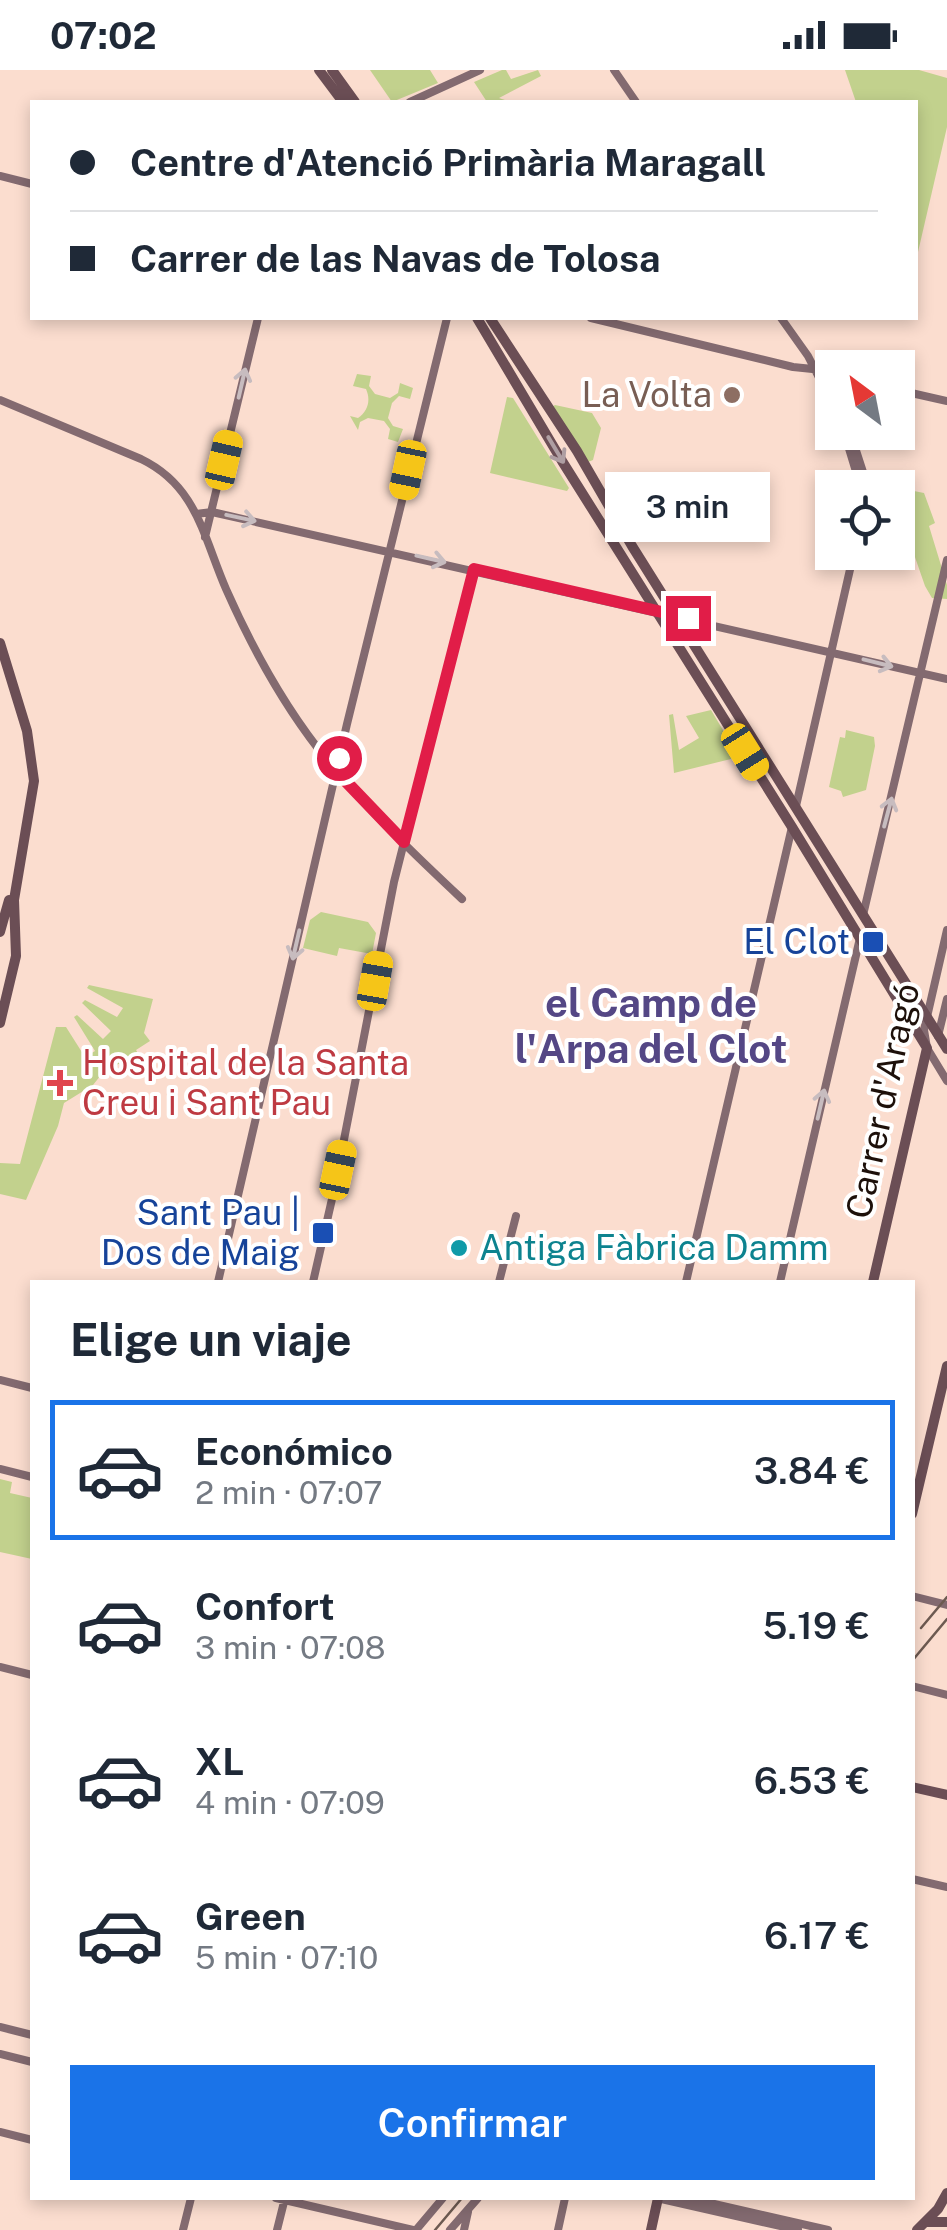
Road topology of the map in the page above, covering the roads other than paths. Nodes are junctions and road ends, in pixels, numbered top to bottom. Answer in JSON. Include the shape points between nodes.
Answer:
{"nodes":[{"id":1,"x":319,"y":70,"type":"edge"},
{"id":2,"x":332,"y":70,"type":"edge"},
{"id":3,"x":480,"y":70,"type":"edge"},
{"id":4,"x":614,"y":70,"type":"edge"},
{"id":5,"x":342,"y":100,"type":"edge"},
{"id":6,"x":354,"y":100,"type":"edge"},
{"id":7,"x":414,"y":100,"type":"edge"},
{"id":8,"x":635,"y":100,"type":"edge"},
{"id":9,"x":0,"y":176,"type":"edge"},
{"id":10,"x":30,"y":184,"type":"edge"},
{"id":11,"x":258,"y":320,"type":"edge"},
{"id":12,"x":446,"y":320,"type":"edge"},
{"id":13,"x":477,"y":320,"type":"edge"},
{"id":14,"x":491,"y":320,"type":"edge"},
{"id":15,"x":599,"y":320,"type":"edge"},
{"id":16,"x":785,"y":320,"type":"edge"},
{"id":17,"x":785,"y":320,"type":"edge"},
{"id":18,"x":808,"y":356,"type":"junction"},
{"id":19,"x":815,"y":360,"type":"edge"},
{"id":20,"x":815,"y":363,"type":"edge"},
{"id":21,"x":796,"y":367,"type":"junction"},
{"id":22,"x":815,"y":372,"type":"edge"},
{"id":23,"x":915,"y":392,"type":"edge"},
{"id":24,"x":524,"y":395,"type":"junction"},
{"id":25,"x":542,"y":399,"type":"junction"},
{"id":26,"x":0,"y":400,"type":"edge"},
{"id":27,"x":947,"y":400,"type":"edge"},
{"id":28,"x":212,"y":512,"type":"junction"},
{"id":29,"x":196,"y":514,"type":"junction"},
{"id":30,"x":205,"y":537,"type":"junction"},
{"id":31,"x":388,"y":550,"type":"junction"},
{"id":32,"x":947,"y":560,"type":"edge"},
{"id":33,"x":474,"y":569,"type":"junction"},
{"id":34,"x":850,"y":570,"type":"edge"},
{"id":35,"x":658,"y":612,"type":"junction"},
{"id":36,"x":675,"y":615,"type":"junction"},
{"id":37,"x":0,"y":642,"type":"edge"},
{"id":38,"x":833,"y":652,"type":"junction"},
{"id":39,"x":922,"y":674,"type":"junction"},
{"id":40,"x":947,"y":679,"type":"edge"},
{"id":41,"x":721,"y":702,"type":"junction"},
{"id":42,"x":31,"y":761,"type":"junction"},
{"id":43,"x":336,"y":771,"type":"junction"},
{"id":44,"x":796,"y":810,"type":"junction"},
{"id":45,"x":792,"y":826,"type":"junction"},
{"id":46,"x":22,"y":834,"type":"junction"},
{"id":47,"x":404,"y":842,"type":"junction"},
{"id":48,"x":14,"y":888,"type":"junction"},
{"id":49,"x":462,"y":900,"type":"dead end"},
{"id":50,"x":863,"y":918,"type":"junction"},
{"id":51,"x":947,"y":930,"type":"edge"},
{"id":52,"x":0,"y":932,"type":"edge"},
{"id":53,"x":860,"y":938,"type":"junction"},
{"id":54,"x":947,"y":999,"type":"edge"},
{"id":55,"x":927,"y":1018,"type":"junction"},
{"id":56,"x":0,"y":1023,"type":"edge"},
{"id":57,"x":938,"y":1036,"type":"junction"},
{"id":58,"x":926,"y":1048,"type":"junction"},
{"id":59,"x":947,"y":1049,"type":"edge"},
{"id":60,"x":947,"y":1081,"type":"edge"},
{"id":61,"x":516,"y":1216,"type":"dead end"},
{"id":62,"x":218,"y":1280,"type":"edge"},
{"id":63,"x":312,"y":1280,"type":"edge"},
{"id":64,"x":500,"y":1280,"type":"edge"},
{"id":65,"x":686,"y":1280,"type":"edge"},
{"id":66,"x":780,"y":1280,"type":"edge"},
{"id":67,"x":873,"y":1280,"type":"edge"},
{"id":68,"x":947,"y":1366,"type":"edge"},
{"id":69,"x":0,"y":1380,"type":"edge"},
{"id":70,"x":30,"y":1388,"type":"edge"},
{"id":71,"x":0,"y":1468,"type":"edge"},
{"id":72,"x":30,"y":1476,"type":"edge"},
{"id":73,"x":915,"y":1501,"type":"edge"},
{"id":74,"x":915,"y":1597,"type":"edge"},
{"id":75,"x":947,"y":1605,"type":"edge"},
{"id":76,"x":0,"y":1667,"type":"edge"},
{"id":77,"x":30,"y":1674,"type":"edge"},
{"id":78,"x":915,"y":1687,"type":"edge"},
{"id":79,"x":947,"y":1695,"type":"edge"},
{"id":80,"x":915,"y":1788,"type":"edge"},
{"id":81,"x":944,"y":1794,"type":"edge"},
{"id":82,"x":915,"y":1880,"type":"edge"},
{"id":83,"x":947,"y":1887,"type":"edge"},
{"id":84,"x":0,"y":2027,"type":"edge"},
{"id":85,"x":30,"y":2034,"type":"edge"},
{"id":86,"x":0,"y":2054,"type":"edge"},
{"id":87,"x":30,"y":2062,"type":"edge"},
{"id":88,"x":0,"y":2132,"type":"edge"},
{"id":89,"x":30,"y":2140,"type":"edge"},
{"id":90,"x":947,"y":2193,"type":"edge"},
{"id":91,"x":191,"y":2200,"type":"edge"},
{"id":92,"x":282,"y":2200,"type":"edge"},
{"id":93,"x":290,"y":2200,"type":"edge"},
{"id":94,"x":441,"y":2200,"type":"edge"},
{"id":95,"x":565,"y":2200,"type":"edge"},
{"id":96,"x":658,"y":2200,"type":"edge"},
{"id":97,"x":667,"y":2200,"type":"edge"},
{"id":98,"x":697,"y":2200,"type":"edge"},
{"id":99,"x":473,"y":2201,"type":"edge"},
{"id":100,"x":947,"y":2222,"type":"edge"},
{"id":101,"x":917,"y":2228,"type":"edge"},
{"id":102,"x":184,"y":2230,"type":"edge"},
{"id":103,"x":278,"y":2230,"type":"edge"},
{"id":104,"x":415,"y":2230,"type":"edge"},
{"id":105,"x":450,"y":2230,"type":"edge"},
{"id":106,"x":464,"y":2230,"type":"edge"},
{"id":107,"x":558,"y":2230,"type":"edge"},
{"id":108,"x":651,"y":2230,"type":"edge"},
{"id":109,"x":798,"y":2230,"type":"edge"},
{"id":110,"x":828,"y":2230,"type":"edge"}],
"edges":[{"from":1,"to":5,"type":"main road"},
{"from":2,"to":6,"type":"main road"},
{"from":3,"to":7,"type":"main road"},
{"from":4,"to":8,"type":"main road"},
{"from":9,"to":10,"type":"main road"},
{"from":28,"to":11,"type":"main road","one_way":true},
{"from":12,"to":31,"type":"main road"},
{"from":13,"to":24,"type":"main road"},
{"from":14,"to":25,"type":"main road"},
{"from":15,"to":21,"type":"main road"},
{"from":16,"to":18,"type":"main road"},
{"from":17,"to":19,"type":"main road"},
{"from":18,"to":20,"type":"main road"},
{"from":18,"to":21,"type":"main road"},
{"from":21,"to":22,"type":"main road"},
{"from":23,"to":27,"type":"main road","bridge":true},
{"from":24,"to":25,"type":"main road"},
{"from":24,"to":35,"type":"main road","one_way":true},
{"from":25,"to":36,"type":"main road"},
{"from":26,"to":29,"type":"main road","via":[[156,466],[178,483]]},
{"from":28,"to":29,"type":"main road"},
{"from":28,"to":30,"type":"main road"},
{"from":28,"to":31,"type":"main road","one_way":true},
{"from":29,"to":30,"type":"main road"},
{"from":30,"to":43,"type":"main road","via":[[264,665]]},
{"from":31,"to":33,"type":"main road","one_way":true},
{"from":31,"to":43,"type":"main road"},
{"from":32,"to":39,"type":"main road"},
{"from":33,"to":35,"type":"main road"},
{"from":33,"to":47,"type":"main road"},
{"from":34,"to":38,"type":"main road"},
{"from":35,"to":36,"type":"main road"},
{"from":35,"to":41,"type":"main road"},
{"from":36,"to":38,"type":"main road"},
{"from":36,"to":41,"type":"main road"},
{"from":37,"to":42,"type":"main road"},
{"from":38,"to":39,"type":"main road","one_way":true},
{"from":38,"to":44,"type":"main road"},
{"from":39,"to":40,"type":"main road"},
{"from":50,"to":39,"type":"main road","one_way":true},
{"from":41,"to":44,"type":"main road"},
{"from":41,"to":45,"type":"main road"},
{"from":42,"to":46,"type":"main road"},
{"from":42,"to":46,"type":"main road","via":[[34,787]]},
{"from":43,"to":47,"type":"main road"},
{"from":43,"to":62,"type":"main road","one_way":true},
{"from":44,"to":45,"type":"main road"},
{"from":44,"to":50,"type":"main road"},
{"from":45,"to":53,"type":"main road"},
{"from":45,"to":65,"type":"main road"},
{"from":46,"to":48,"type":"main road"},
{"from":47,"to":49,"type":"main road"},
{"from":47,"to":63,"type":"main road"},
{"from":48,"to":52,"type":"main road"},
{"from":48,"to":56,"type":"main road","via":[[16,956]]},
{"from":50,"to":53,"type":"main road"},
{"from":50,"to":55,"type":"main road"},
{"from":51,"to":55,"type":"main road","name":"Carrer d'Aragó"},
{"from":53,"to":58,"type":"main road"},
{"from":66,"to":53,"type":"main road","one_way":true},
{"from":54,"to":57,"type":"main road","name":"Carrer d'Aragó"},
{"from":55,"to":57,"type":"main road"},
{"from":55,"to":58,"type":"main road","name":"Carrer d'Aragó"},
{"from":57,"to":59,"type":"main road"},
{"from":58,"to":60,"type":"main road"},
{"from":58,"to":67,"type":"main road","name":"Carrer d'Aragó"},
{"from":61,"to":64,"type":"main road"},
{"from":68,"to":73,"type":"main road"},
{"from":69,"to":70,"type":"main road"},
{"from":71,"to":72,"type":"main road"},
{"from":74,"to":75,"type":"main road"},
{"from":76,"to":77,"type":"main road"},
{"from":78,"to":79,"type":"main road"},
{"from":80,"to":81,"type":"main road"},
{"from":82,"to":83,"type":"main road"},
{"from":84,"to":85,"type":"main road"},
{"from":86,"to":87,"type":"main road"},
{"from":88,"to":89,"type":"main road"},
{"from":90,"to":101,"type":"main road"},
{"from":91,"to":102,"type":"main road"},
{"from":92,"to":103,"type":"main road"},
{"from":93,"to":104,"type":"main road"},
{"from":94,"to":104,"type":"main road"},
{"from":95,"to":107,"type":"main road"},
{"from":96,"to":108,"type":"main road"},
{"from":97,"to":109,"type":"main road"},
{"from":98,"to":110,"type":"main road"},
{"from":99,"to":105,"type":"main road"},
{"from":99,"to":106,"type":"main road"},
{"from":100,"to":101,"type":"main road"}]}
